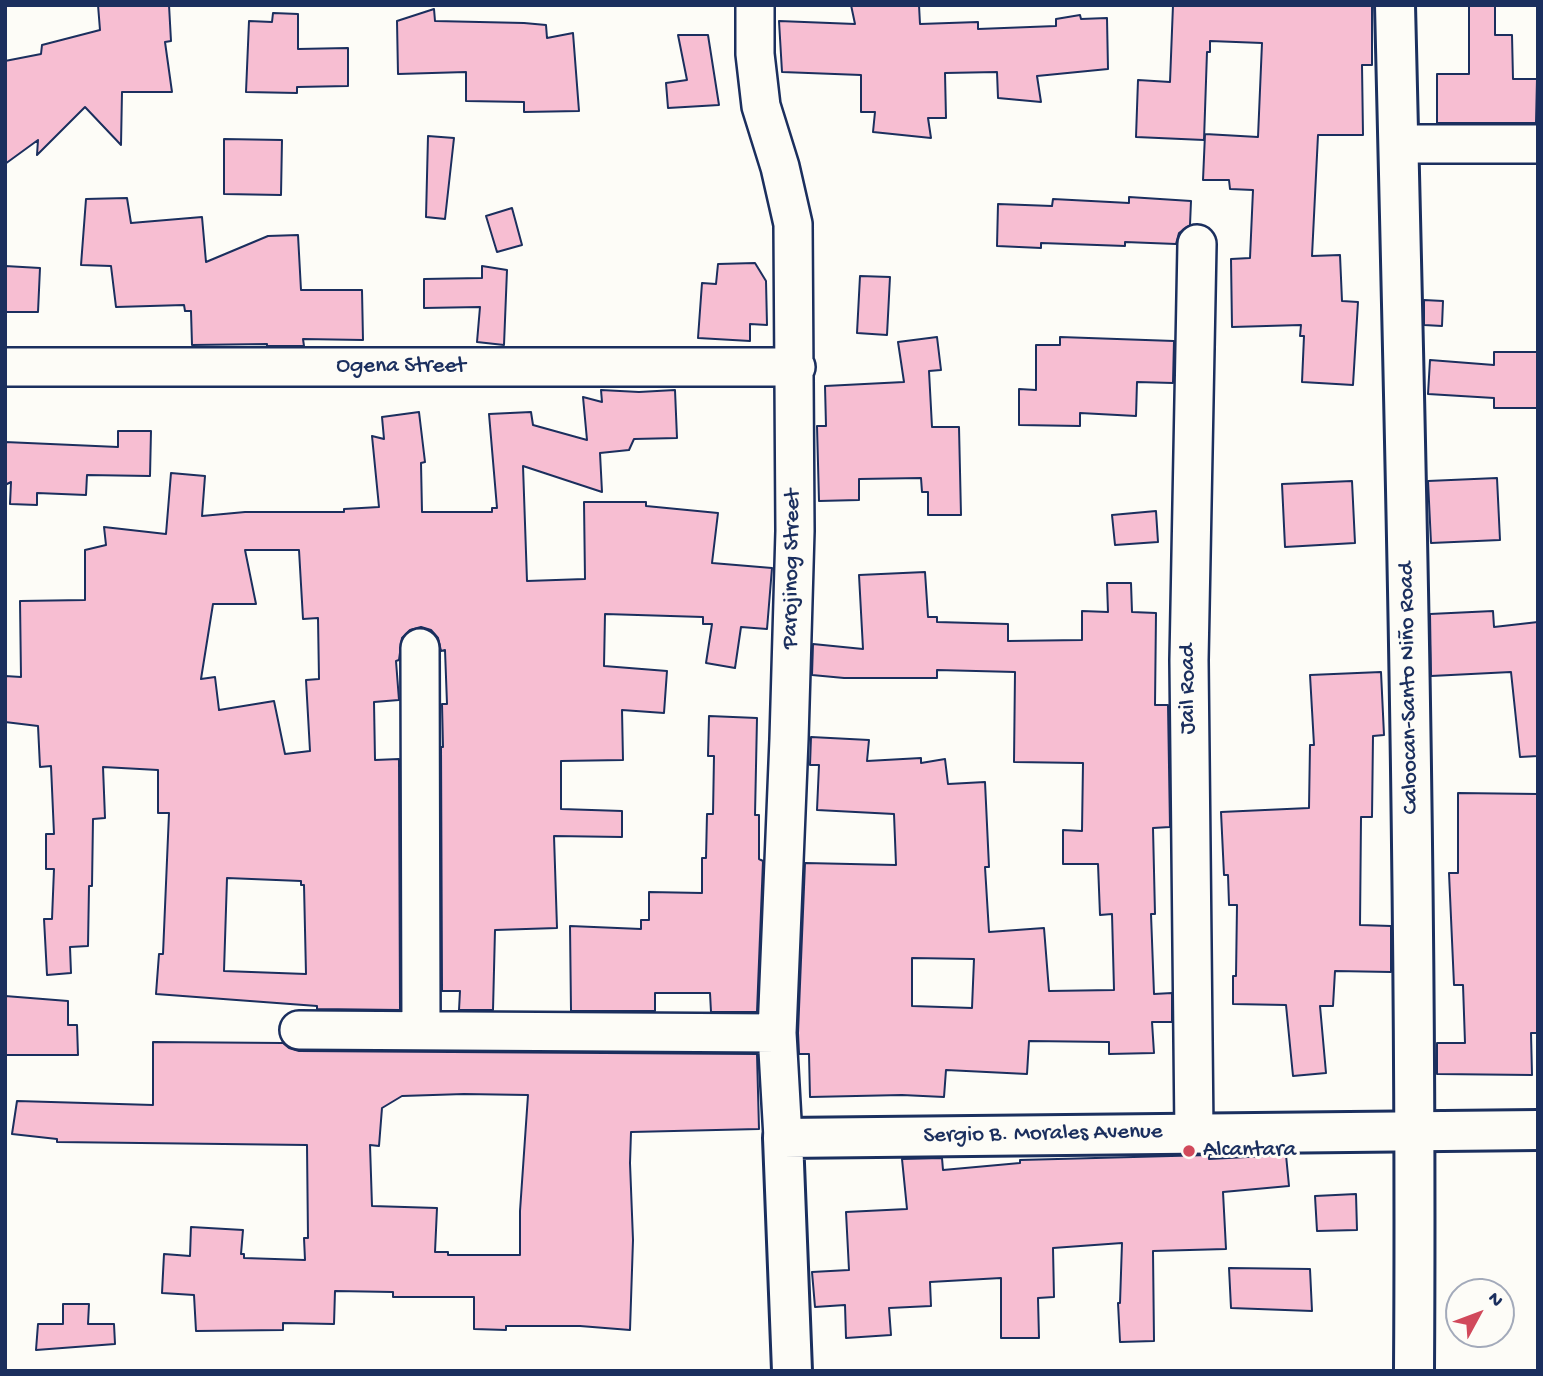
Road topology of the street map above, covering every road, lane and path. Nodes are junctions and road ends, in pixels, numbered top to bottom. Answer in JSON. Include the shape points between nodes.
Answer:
{"nodes":[{"id":1,"x":755,"y":5,"type":"edge"},
{"id":2,"x":1395,"y":5,"type":"edge"},
{"id":3,"x":1399,"y":144,"type":"junction"},
{"id":4,"x":1538,"y":144,"type":"edge"},
{"id":5,"x":1197,"y":244,"type":"dead end"},
{"id":6,"x":5,"y":367,"type":"edge"},
{"id":7,"x":796,"y":367,"type":"junction"},
{"id":8,"x":420,"y":648,"type":"dead end"},
{"id":9,"x":299,"y":1030,"type":"dead end"},
{"id":10,"x":421,"y":1031,"type":"junction"},
{"id":11,"x":777,"y":1033,"type":"junction"},
{"id":12,"x":1538,"y":1130,"type":"edge"},
{"id":13,"x":1415,"y":1132,"type":"junction"},
{"id":14,"x":1194,"y":1134,"type":"junction"},
{"id":15,"x":783,"y":1138,"type":"junction"},
{"id":16,"x":792,"y":1371,"type":"edge"},
{"id":17,"x":1414,"y":1371,"type":"edge"}],
"edges":[{"from":1,"to":7,"type":"street","name":"Parojinog Street","via":[[761,106],[793,224]]},
{"from":2,"to":3,"type":"street","name":"Caloocan-Santo Niño Road"},
{"from":3,"to":4,"type":"street"},
{"from":3,"to":13,"type":"street","name":"Caloocan-Santo Niño Road"},
{"from":5,"to":14,"type":"street","name":"Jail Road","via":[[1189,660]]},
{"from":6,"to":7,"type":"street","name":"Ogena Street"},
{"from":7,"to":11,"type":"street","name":"Parojinog Street","via":[[795,531]]},
{"from":8,"to":10,"type":"street"},
{"from":9,"to":10,"type":"street"},
{"from":10,"to":11,"type":"street"},
{"from":11,"to":15,"type":"street","name":"Parojinog Street"},
{"from":12,"to":13,"type":"street","name":"Sergio B. Morales Avenue"},
{"from":13,"to":14,"type":"street","name":"Sergio B. Morales Avenue"},
{"from":13,"to":17,"type":"street","name":"Caloocan-Santo Niño Road"},
{"from":14,"to":15,"type":"street","name":"Sergio B. Morales Avenue"},
{"from":15,"to":16,"type":"street"}]}
